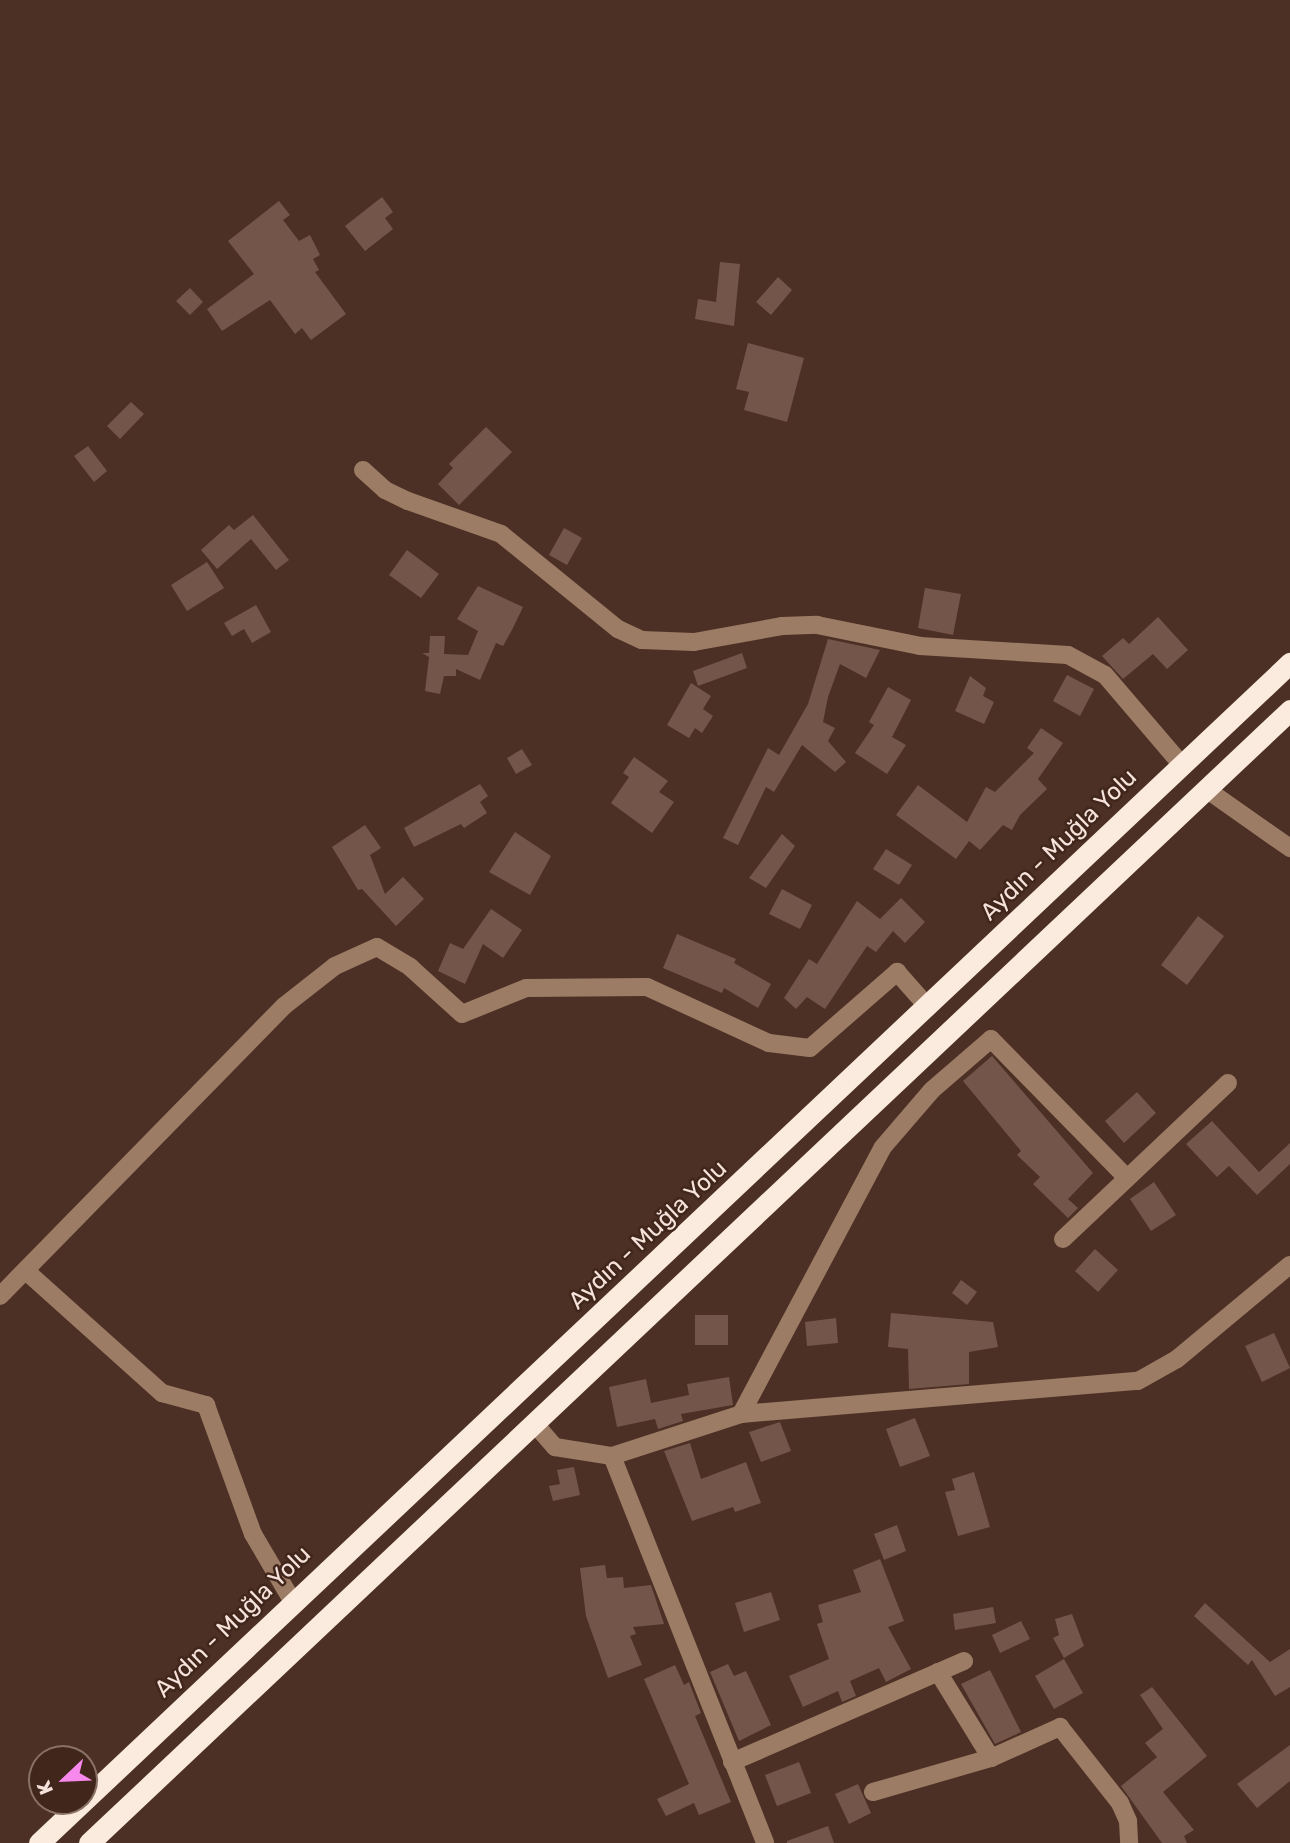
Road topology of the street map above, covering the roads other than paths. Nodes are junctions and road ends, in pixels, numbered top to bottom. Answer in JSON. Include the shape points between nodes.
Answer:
{"nodes":[{"id":1,"x":363,"y":470,"type":"dead end"},
{"id":2,"x":1290,"y":663,"type":"edge"},
{"id":3,"x":1290,"y":710,"type":"edge"},
{"id":4,"x":1181,"y":764,"type":"junction"},
{"id":5,"x":1206,"y":789,"type":"junction"},
{"id":6,"x":1290,"y":848,"type":"edge"},
{"id":7,"x":928,"y":1007,"type":"junction"},
{"id":8,"x":1227,"y":1083,"type":"dead end"},
{"id":9,"x":1125,"y":1176,"type":"junction"},
{"id":10,"x":1063,"y":1239,"type":"dead end"},
{"id":11,"x":1290,"y":1265,"type":"edge"},
{"id":12,"x":26,"y":1271,"type":"junction"},
{"id":13,"x":0,"y":1296,"type":"edge"},
{"id":14,"x":741,"y":1415,"type":"junction"},
{"id":15,"x":534,"y":1423,"type":"junction"},
{"id":16,"x":612,"y":1456,"type":"junction"},
{"id":17,"x":293,"y":1602,"type":"junction"},
{"id":18,"x":964,"y":1661,"type":"dead end"},
{"id":19,"x":938,"y":1672,"type":"junction"},
{"id":20,"x":991,"y":1758,"type":"junction"},
{"id":21,"x":732,"y":1762,"type":"junction"},
{"id":22,"x":873,"y":1792,"type":"dead end"},
{"id":23,"x":39,"y":1843,"type":"edge"},
{"id":24,"x":89,"y":1843,"type":"edge"},
{"id":25,"x":765,"y":1843,"type":"edge"},
{"id":26,"x":1129,"y":1843,"type":"edge"}],
"edges":[{"from":1,"to":4,"type":"street","via":[[385,490],[408,501],[501,534],[618,629],[642,640],[694,642],[782,626],[817,625],[920,646],[1068,655],[1105,676]]},
{"from":2,"to":4,"type":"highway","name":"Aydın - Muğla Yolu"},
{"from":3,"to":5,"type":"highway"},
{"from":4,"to":5,"type":"highway"},
{"from":4,"to":7,"type":"highway","name":"Aydın - Muğla Yolu"},
{"from":5,"to":6,"type":"street"},
{"from":5,"to":15,"type":"highway"},
{"from":7,"to":12,"type":"street","via":[[897,972],[810,1048],[769,1043],[647,987],[526,988],[461,1014],[410,967],[377,947],[335,966],[284,1006]]},
{"from":7,"to":17,"type":"highway","name":"Aydın - Muğla Yolu"},
{"from":8,"to":9,"type":"street"},
{"from":9,"to":10,"type":"street"},
{"from":9,"to":14,"type":"street","via":[[991,1039],[932,1090],[883,1147]]},
{"from":11,"to":14,"type":"street","via":[[1177,1359],[1138,1381]]},
{"from":12,"to":13,"type":"street"},
{"from":12,"to":17,"type":"street","via":[[162,1393],[206,1405],[253,1534]]},
{"from":14,"to":16,"type":"street"},
{"from":15,"to":16,"type":"street","via":[[555,1447]]},
{"from":15,"to":24,"type":"highway"},
{"from":16,"to":21,"type":"street"},
{"from":17,"to":23,"type":"highway","name":"Aydın - Muğla Yolu"},
{"from":18,"to":19,"type":"street"},
{"from":19,"to":20,"type":"street"},
{"from":19,"to":21,"type":"street"},
{"from":20,"to":22,"type":"street"},
{"from":20,"to":26,"type":"street","via":[[1060,1727],[1120,1803],[1128,1821]]},
{"from":21,"to":25,"type":"street"}]}
